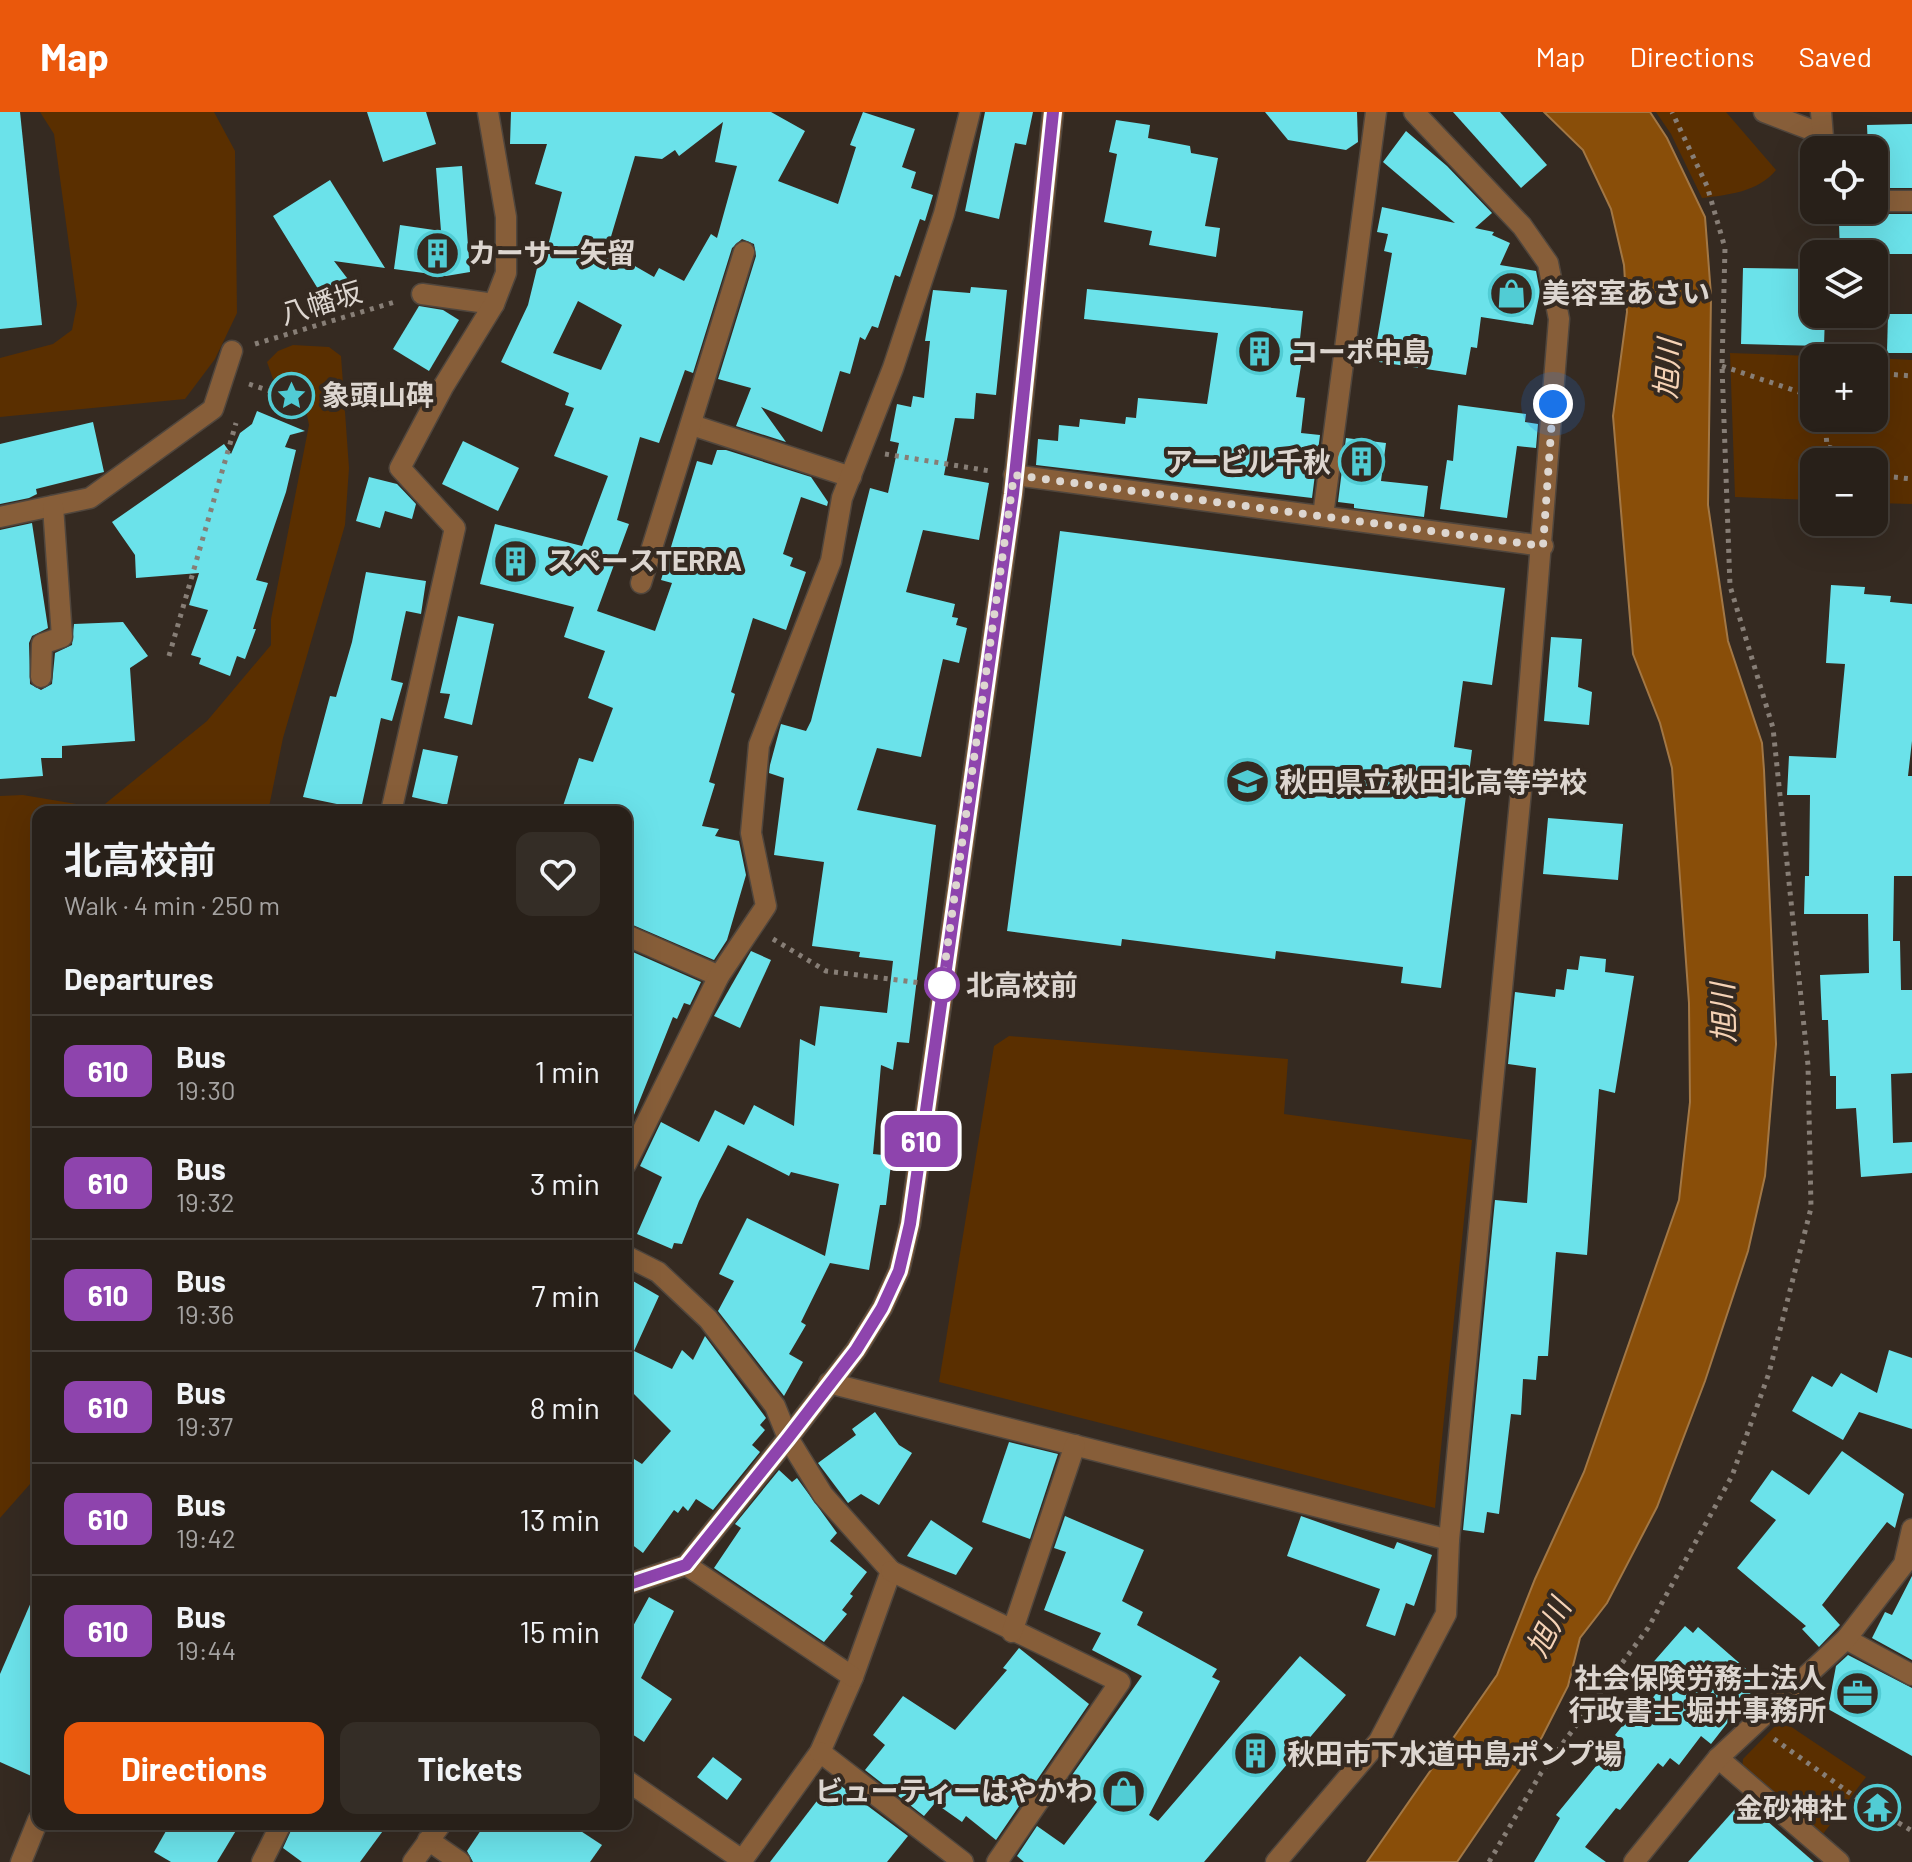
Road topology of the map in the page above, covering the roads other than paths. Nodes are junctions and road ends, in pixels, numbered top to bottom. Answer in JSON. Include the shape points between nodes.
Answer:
{"nodes":[{"id":1,"x":488,"y":112,"type":"edge"},
{"id":2,"x":970,"y":112,"type":"edge"},
{"id":3,"x":1053,"y":112,"type":"edge"},
{"id":4,"x":1376,"y":112,"type":"edge"},
{"id":5,"x":1414,"y":112,"type":"edge"},
{"id":6,"x":1764,"y":112,"type":"edge"},
{"id":7,"x":1821,"y":112,"type":"edge"},
{"id":8,"x":1811,"y":136,"type":"edge"},
{"id":9,"x":1823,"y":136,"type":"edge"},
{"id":10,"x":1888,"y":201,"type":"edge"},
{"id":11,"x":1912,"y":201,"type":"edge"},
{"id":12,"x":744,"y":252,"type":"dead end"},
{"id":13,"x":422,"y":294,"type":"road end"},
{"id":14,"x":494,"y":304,"type":"junction"},
{"id":15,"x":232,"y":351,"type":"road end"},
{"id":16,"x":692,"y":425,"type":"junction"},
{"id":17,"x":1014,"y":475,"type":"junction"},
{"id":18,"x":851,"y":477,"type":"junction"},
{"id":19,"x":53,"y":506,"type":"junction"},
{"id":20,"x":1323,"y":516,"type":"junction"},
{"id":21,"x":0,"y":517,"type":"edge"},
{"id":22,"x":1543,"y":546,"type":"junction"},
{"id":23,"x":641,"y":583,"type":"dead end"},
{"id":24,"x":41,"y":677,"type":"dead end"},
{"id":25,"x":392,"y":806,"type":"edge"},
{"id":26,"x":632,"y":938,"type":"edge"},
{"id":27,"x":719,"y":976,"type":"junction"},
{"id":28,"x":632,"y":1152,"type":"edge"},
{"id":29,"x":632,"y":1259,"type":"edge"},
{"id":30,"x":829,"y":1383,"type":"junction"},
{"id":31,"x":788,"y":1438,"type":"junction"},
{"id":32,"x":1075,"y":1445,"type":"junction"},
{"id":33,"x":1912,"y":1529,"type":"edge"},
{"id":34,"x":1449,"y":1540,"type":"junction"},
{"id":35,"x":686,"y":1565,"type":"junction"},
{"id":36,"x":891,"y":1571,"type":"junction"},
{"id":37,"x":632,"y":1583,"type":"edge"},
{"id":38,"x":1012,"y":1632,"type":"junction"},
{"id":39,"x":1846,"y":1639,"type":"junction"},
{"id":40,"x":1912,"y":1675,"type":"edge"},
{"id":41,"x":853,"y":1677,"type":"junction"},
{"id":42,"x":820,"y":1752,"type":"junction"},
{"id":43,"x":1718,"y":1758,"type":"junction"},
{"id":44,"x":632,"y":1784,"type":"edge"},
{"id":45,"x":34,"y":1830,"type":"edge"},
{"id":46,"x":278,"y":1830,"type":"edge"},
{"id":47,"x":435,"y":1832,"type":"edge"},
{"id":48,"x":742,"y":1861,"type":"edge"},
{"id":49,"x":21,"y":1862,"type":"edge"},
{"id":50,"x":262,"y":1862,"type":"edge"},
{"id":51,"x":413,"y":1862,"type":"edge"},
{"id":52,"x":460,"y":1862,"type":"edge"},
{"id":53,"x":963,"y":1862,"type":"edge"},
{"id":54,"x":997,"y":1862,"type":"edge"},
{"id":55,"x":1276,"y":1862,"type":"edge"},
{"id":56,"x":1634,"y":1862,"type":"edge"},
{"id":57,"x":1839,"y":1862,"type":"edge"}],
"edges":[{"from":1,"to":14,"type":"street","via":[[506,217],[506,273]]},
{"from":2,"to":18,"type":"street","via":[[944,214]]},
{"from":3,"to":17,"type":"street"},
{"from":4,"to":20,"type":"street"},
{"from":5,"to":22,"type":"street","via":[[1522,226],[1548,263],[1559,319]]},
{"from":6,"to":8,"type":"street"},
{"from":7,"to":9,"type":"street"},
{"from":10,"to":11,"type":"street"},
{"from":12,"to":16,"type":"street"},
{"from":13,"to":14,"type":"street"},
{"from":14,"to":25,"type":"street","via":[[400,468],[455,528]]},
{"from":15,"to":19,"type":"street","via":[[213,409],[90,498]]},
{"from":16,"to":18,"type":"street"},
{"from":16,"to":23,"type":"street"},
{"from":17,"to":20,"type":"street"},
{"from":17,"to":30,"type":"street","via":[[910,1224],[899,1271],[862,1340]]},
{"from":18,"to":27,"type":"street","via":[[831,561],[759,745],[751,833],[766,906]]},
{"from":19,"to":21,"type":"street"},
{"from":19,"to":24,"type":"street","via":[[62,637],[42,644]]},
{"from":20,"to":22,"type":"street"},
{"from":22,"to":34,"type":"street"},
{"from":26,"to":27,"type":"street"},
{"from":27,"to":28,"type":"street"},
{"from":29,"to":31,"type":"street","via":[[658,1272],[708,1319],[775,1406]]},
{"from":30,"to":31,"type":"street"},
{"from":30,"to":32,"type":"street"},
{"from":31,"to":35,"type":"street"},
{"from":31,"to":36,"type":"street","via":[[823,1495]]},
{"from":32,"to":34,"type":"street"},
{"from":32,"to":38,"type":"street"},
{"from":33,"to":39,"type":"street","via":[[1904,1564]]},
{"from":34,"to":55,"type":"street","via":[[1446,1614],[1379,1741]]},
{"from":35,"to":37,"type":"street"},
{"from":35,"to":41,"type":"street"},
{"from":36,"to":38,"type":"street"},
{"from":36,"to":41,"type":"street"},
{"from":38,"to":54,"type":"street","via":[[1120,1682]]},
{"from":39,"to":40,"type":"street"},
{"from":39,"to":43,"type":"street"},
{"from":41,"to":42,"type":"street"},
{"from":42,"to":48,"type":"street"},
{"from":42,"to":53,"type":"street"},
{"from":43,"to":56,"type":"street"},
{"from":43,"to":57,"type":"street"},
{"from":44,"to":48,"type":"street"},
{"from":45,"to":49,"type":"street"},
{"from":46,"to":50,"type":"street"},
{"from":47,"to":51,"type":"street"},
{"from":47,"to":52,"type":"street"}]}
